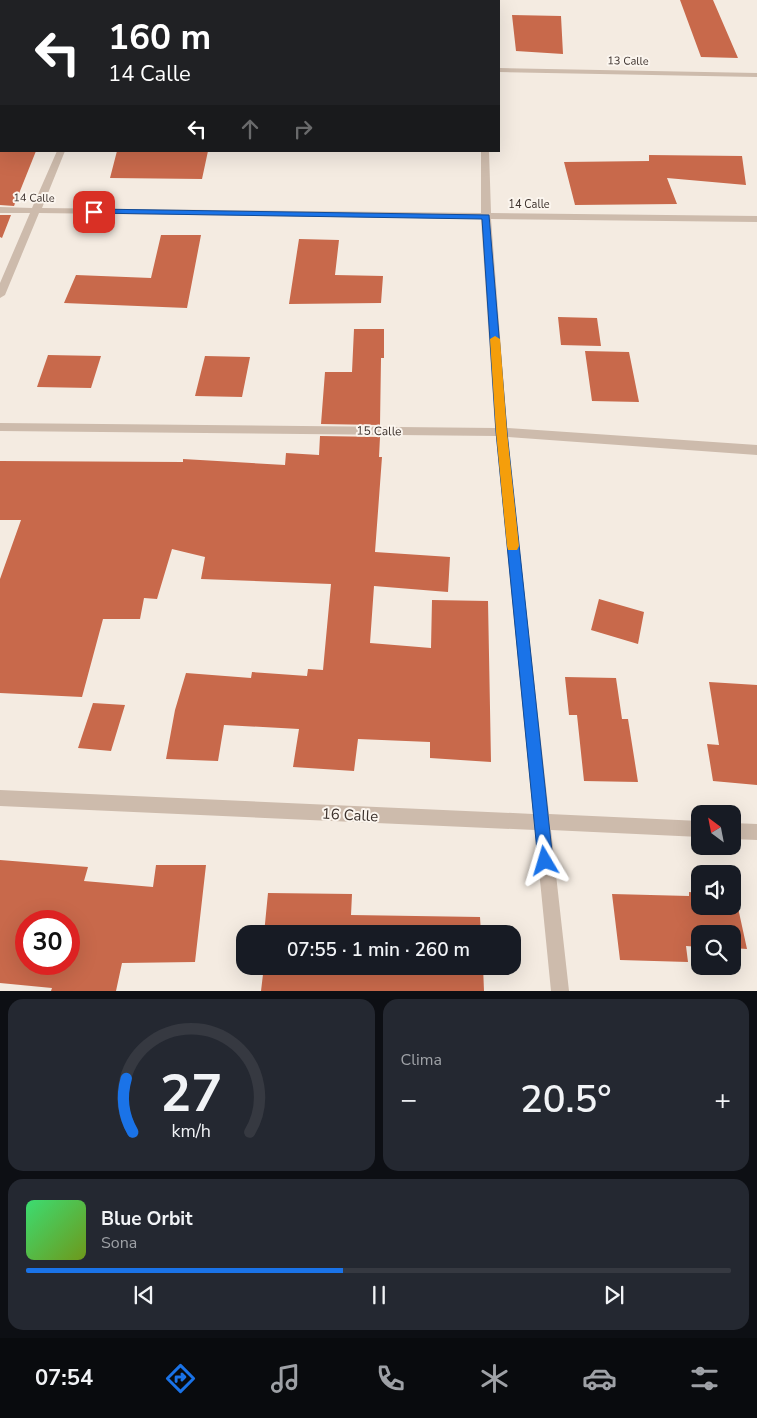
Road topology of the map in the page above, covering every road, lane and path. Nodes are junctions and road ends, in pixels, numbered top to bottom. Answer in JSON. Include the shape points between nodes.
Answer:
{"nodes":[{"id":1,"x":500,"y":70,"type":"edge"},
{"id":2,"x":757,"y":75,"type":"edge"},
{"id":3,"x":61,"y":152,"type":"edge"},
{"id":4,"x":485,"y":152,"type":"edge"},
{"id":5,"x":0,"y":210,"type":"edge"},
{"id":6,"x":35,"y":211,"type":"junction"},
{"id":7,"x":486,"y":216,"type":"junction"},
{"id":8,"x":757,"y":219,"type":"edge"},
{"id":9,"x":0,"y":295,"type":"edge"},
{"id":10,"x":0,"y":427,"type":"edge"},
{"id":11,"x":501,"y":432,"type":"junction"},
{"id":12,"x":757,"y":450,"type":"edge"},
{"id":13,"x":0,"y":798,"type":"edge"},
{"id":14,"x":541,"y":824,"type":"junction"},
{"id":15,"x":691,"y":830,"type":"edge"},
{"id":16,"x":741,"y":831,"type":"edge"},
{"id":17,"x":757,"y":832,"type":"edge"},
{"id":18,"x":560,"y":990,"type":"edge"}],
"edges":[{"from":1,"to":2,"type":"street","name":"13 Calle"},
{"from":3,"to":6,"type":"street"},
{"from":4,"to":7,"type":"street"},
{"from":5,"to":6,"type":"street","name":"14 Calle"},
{"from":6,"to":7,"type":"street","name":"14 Calle"},
{"from":6,"to":9,"type":"street"},
{"from":7,"to":8,"type":"street","name":"14 Calle"},
{"from":7,"to":11,"type":"street"},
{"from":10,"to":11,"type":"street","name":"15 Calle"},
{"from":11,"to":12,"type":"street","name":"15 Calle"},
{"from":11,"to":14,"type":"street"},
{"from":13,"to":14,"type":"street","name":"16 Calle"},
{"from":14,"to":15,"type":"street","name":"16 Calle"},
{"from":14,"to":18,"type":"street"},
{"from":16,"to":17,"type":"street"}]}
